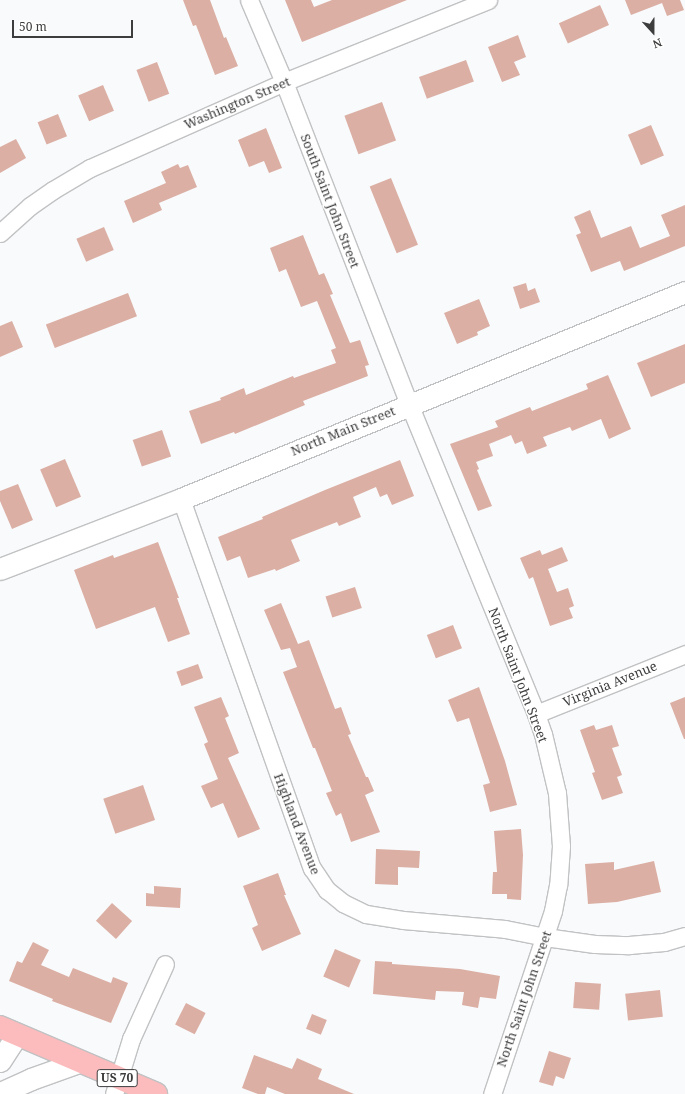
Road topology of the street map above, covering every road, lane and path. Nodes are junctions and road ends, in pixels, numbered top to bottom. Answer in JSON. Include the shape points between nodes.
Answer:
{"nodes":[{"id":1,"x":249,"y":0,"type":"edge"},
{"id":2,"x":488,"y":0,"type":"edge"},
{"id":3,"x":284,"y":82,"type":"junction"},
{"id":4,"x":0,"y":233,"type":"edge"},
{"id":5,"x":685,"y":292,"type":"edge"},
{"id":6,"x":409,"y":404,"type":"junction"},
{"id":7,"x":181,"y":499,"type":"junction"},
{"id":8,"x":0,"y":569,"type":"edge"},
{"id":9,"x":685,"y":654,"type":"edge"},
{"id":10,"x":536,"y":714,"type":"junction"},
{"id":11,"x":685,"y":936,"type":"edge"},
{"id":12,"x":545,"y":937,"type":"junction"},
{"id":13,"x":164,"y":964,"type":"dead end"},
{"id":14,"x":8,"y":1031,"type":"edge"},
{"id":15,"x":0,"y":1061,"type":"edge"},
{"id":16,"x":79,"y":1062,"type":"junction"},
{"id":17,"x":116,"y":1086,"type":"edge"},
{"id":18,"x":0,"y":1093,"type":"edge"},
{"id":19,"x":156,"y":1094,"type":"edge"},
{"id":20,"x":492,"y":1094,"type":"edge"}],
"edges":[{"from":1,"to":3,"type":"street","name":"South Saint John Street"},
{"from":2,"to":3,"type":"street","name":"Washington Street"},
{"from":3,"to":4,"type":"street","name":"Washington Street","via":[[90,168],[30,206]]},
{"from":3,"to":6,"type":"street","name":"South Saint John Street"},
{"from":5,"to":6,"type":"street","name":"North Main Street"},
{"from":6,"to":7,"type":"street","name":"North Main Street"},
{"from":6,"to":10,"type":"street","name":"North Saint John Street"},
{"from":7,"to":8,"type":"street","name":"North Main Street"},
{"from":7,"to":12,"type":"street","name":"Highland Avenue","via":[[312,868],[327,890],[342,903],[366,914],[505,929]]},
{"from":9,"to":10,"type":"street","name":"Virginia Avenue"},
{"from":10,"to":12,"type":"street","name":"North Saint John Street","via":[[557,793],[560,819],[558,885]]},
{"from":11,"to":12,"type":"street","name":"Highland Avenue","via":[[664,942],[629,945],[595,944]]},
{"from":12,"to":20,"type":"street","name":"North Saint John Street"},
{"from":13,"to":17,"type":"street","via":[[132,1039]]},
{"from":14,"to":15,"type":"street"},
{"from":14,"to":16,"type":"main road","number":"US 70"},
{"from":16,"to":17,"type":"main road","number":"US 70"},
{"from":16,"to":18,"type":"street"},
{"from":17,"to":19,"type":"main road","number":"US 70"}]}
